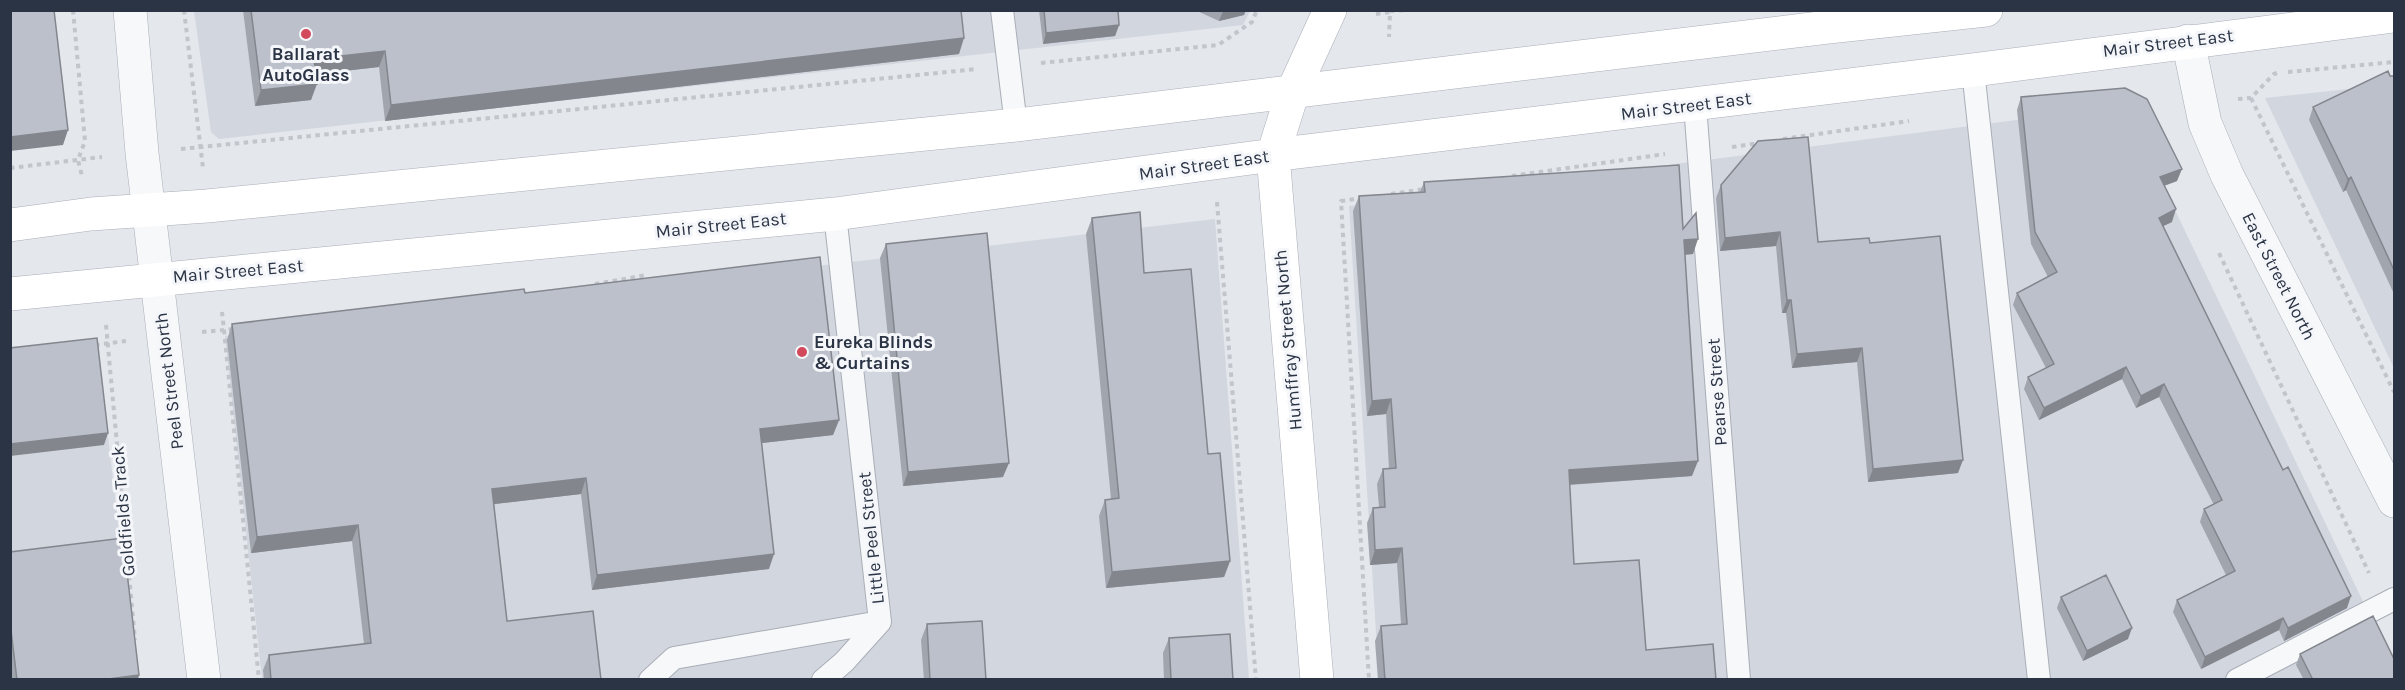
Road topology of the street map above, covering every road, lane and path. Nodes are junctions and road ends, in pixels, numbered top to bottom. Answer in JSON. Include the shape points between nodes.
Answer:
{"nodes":[{"id":1,"x":73,"y":10,"type":"edge"},
{"id":2,"x":130,"y":10,"type":"edge"},
{"id":3,"x":184,"y":10,"type":"edge"},
{"id":4,"x":1002,"y":10,"type":"edge"},
{"id":5,"x":1257,"y":10,"type":"edge"},
{"id":6,"x":1330,"y":10,"type":"edge"},
{"id":7,"x":1408,"y":10,"type":"edge"},
{"id":8,"x":1986,"y":10,"type":"edge"},
{"id":9,"x":1390,"y":11,"type":"edge"},
{"id":10,"x":1376,"y":14,"type":"dead end"},
{"id":11,"x":2394,"y":15,"type":"edge"},
{"id":12,"x":1827,"y":19,"type":"edge"},
{"id":13,"x":1389,"y":37,"type":"dead end"},
{"id":14,"x":2188,"y":41,"type":"junction"},
{"id":15,"x":2394,"y":62,"type":"edge"},
{"id":16,"x":1009,"y":66,"type":"junction"},
{"id":17,"x":1973,"y":70,"type":"junction"},
{"id":18,"x":1293,"y":92,"type":"junction"},
{"id":19,"x":2251,"y":98,"type":"junction"},
{"id":20,"x":2200,"y":102,"type":"junction"},
{"id":21,"x":1695,"y":105,"type":"junction"},
{"id":22,"x":1918,"y":119,"type":"dead end"},
{"id":23,"x":1016,"y":125,"type":"junction"},
{"id":24,"x":1776,"y":140,"type":"edge"},
{"id":25,"x":1764,"y":142,"type":"edge"},
{"id":26,"x":201,"y":146,"type":"junction"},
{"id":27,"x":1698,"y":152,"type":"junction"},
{"id":28,"x":142,"y":153,"type":"junction"},
{"id":29,"x":1273,"y":155,"type":"junction"},
{"id":30,"x":78,"y":160,"type":"junction"},
{"id":31,"x":10,"y":168,"type":"edge"},
{"id":32,"x":1504,"y":178,"type":"edge"},
{"id":33,"x":1434,"y":188,"type":"edge"},
{"id":34,"x":1388,"y":195,"type":"edge"},
{"id":35,"x":1216,"y":197,"type":"dead end"},
{"id":36,"x":1365,"y":198,"type":"edge"},
{"id":37,"x":150,"y":210,"type":"junction"},
{"id":38,"x":835,"y":213,"type":"junction"},
{"id":39,"x":10,"y":225,"type":"edge"},
{"id":40,"x":2217,"y":249,"type":"dead end"},
{"id":41,"x":157,"y":279,"type":"junction"},
{"id":42,"x":10,"y":294,"type":"edge"},
{"id":43,"x":224,"y":330,"type":"dead end"},
{"id":44,"x":86,"y":346,"type":"edge"},
{"id":45,"x":2394,"y":392,"type":"edge"},
{"id":46,"x":2394,"y":501,"type":"edge"},
{"id":47,"x":2389,"y":601,"type":"edge"},
{"id":48,"x":880,"y":622,"type":"junction"},
{"id":49,"x":136,"y":645,"type":"edge"},
{"id":50,"x":204,"y":680,"type":"edge"},
{"id":51,"x":259,"y":680,"type":"edge"},
{"id":52,"x":650,"y":680,"type":"edge"},
{"id":53,"x":823,"y":680,"type":"edge"},
{"id":54,"x":1256,"y":680,"type":"edge"},
{"id":55,"x":1317,"y":680,"type":"edge"},
{"id":56,"x":1369,"y":680,"type":"edge"},
{"id":57,"x":1739,"y":680,"type":"edge"},
{"id":58,"x":2040,"y":680,"type":"edge"},
{"id":59,"x":2237,"y":680,"type":"edge"}],
"edges":[{"from":1,"to":30,"type":"path","via":[[85,141]]},
{"from":2,"to":28,"type":"street","name":"Peel Street North"},
{"from":3,"to":26,"type":"path"},
{"from":4,"to":16,"type":"lane"},
{"from":5,"to":16,"type":"path","via":[[1252,22],[1218,45]]},
{"from":6,"to":18,"type":"main road","name":"Humffray Street North"},
{"from":7,"to":9,"type":"path"},
{"from":8,"to":12,"type":"main road"},
{"from":9,"to":10,"type":"path"},
{"from":9,"to":13,"type":"path"},
{"from":11,"to":14,"type":"main road","name":"Mair Street East"},
{"from":12,"to":18,"type":"main road"},
{"from":14,"to":17,"type":"main road","name":"Mair Street East"},
{"from":14,"to":20,"type":"street","name":"East Street North"},
{"from":15,"to":19,"type":"path","via":[[2274,74]]},
{"from":16,"to":23,"type":"lane"},
{"from":16,"to":26,"type":"path"},
{"from":17,"to":21,"type":"main road","name":"Mair Street East"},
{"from":17,"to":58,"type":"lane"},
{"from":18,"to":23,"type":"main road"},
{"from":18,"to":29,"type":"main road","name":"Humffray Street North"},
{"from":19,"to":20,"type":"path"},
{"from":19,"to":45,"type":"path"},
{"from":20,"to":46,"type":"street","name":"East Street North","via":[[2228,175]]},
{"from":21,"to":27,"type":"lane","name":"Pearse Street"},
{"from":21,"to":29,"type":"main road","name":"Mair Street East"},
{"from":22,"to":24,"type":"path"},
{"from":23,"to":37,"type":"main road"},
{"from":25,"to":27,"type":"path"},
{"from":26,"to":28,"type":"path"},
{"from":27,"to":32,"type":"path"},
{"from":27,"to":57,"type":"lane","name":"Pearse Street"},
{"from":28,"to":30,"type":"path"},
{"from":28,"to":37,"type":"street","name":"Peel Street North"},
{"from":29,"to":38,"type":"main road","name":"Mair Street East"},
{"from":29,"to":55,"type":"main road","name":"Humffray Street North"},
{"from":30,"to":31,"type":"path"},
{"from":33,"to":34,"type":"path"},
{"from":35,"to":54,"type":"path"},
{"from":36,"to":56,"type":"path","via":[[1341,201]]},
{"from":37,"to":39,"type":"main road"},
{"from":37,"to":41,"type":"street","name":"Peel Street North"},
{"from":38,"to":41,"type":"main road","name":"Mair Street East"},
{"from":38,"to":48,"type":"lane","name":"Little Peel Street"},
{"from":40,"to":47,"type":"path"},
{"from":41,"to":42,"type":"main road","name":"Mair Street East"},
{"from":41,"to":50,"type":"street","name":"Peel Street North"},
{"from":43,"to":51,"type":"path"},
{"from":44,"to":49,"type":"path","name":"Goldfields Track","via":[[108,343]]},
{"from":47,"to":59,"type":"lane"},
{"from":48,"to":52,"type":"lane","name":"Little Peel Street","via":[[674,658]]},
{"from":48,"to":53,"type":"lane"}]}
